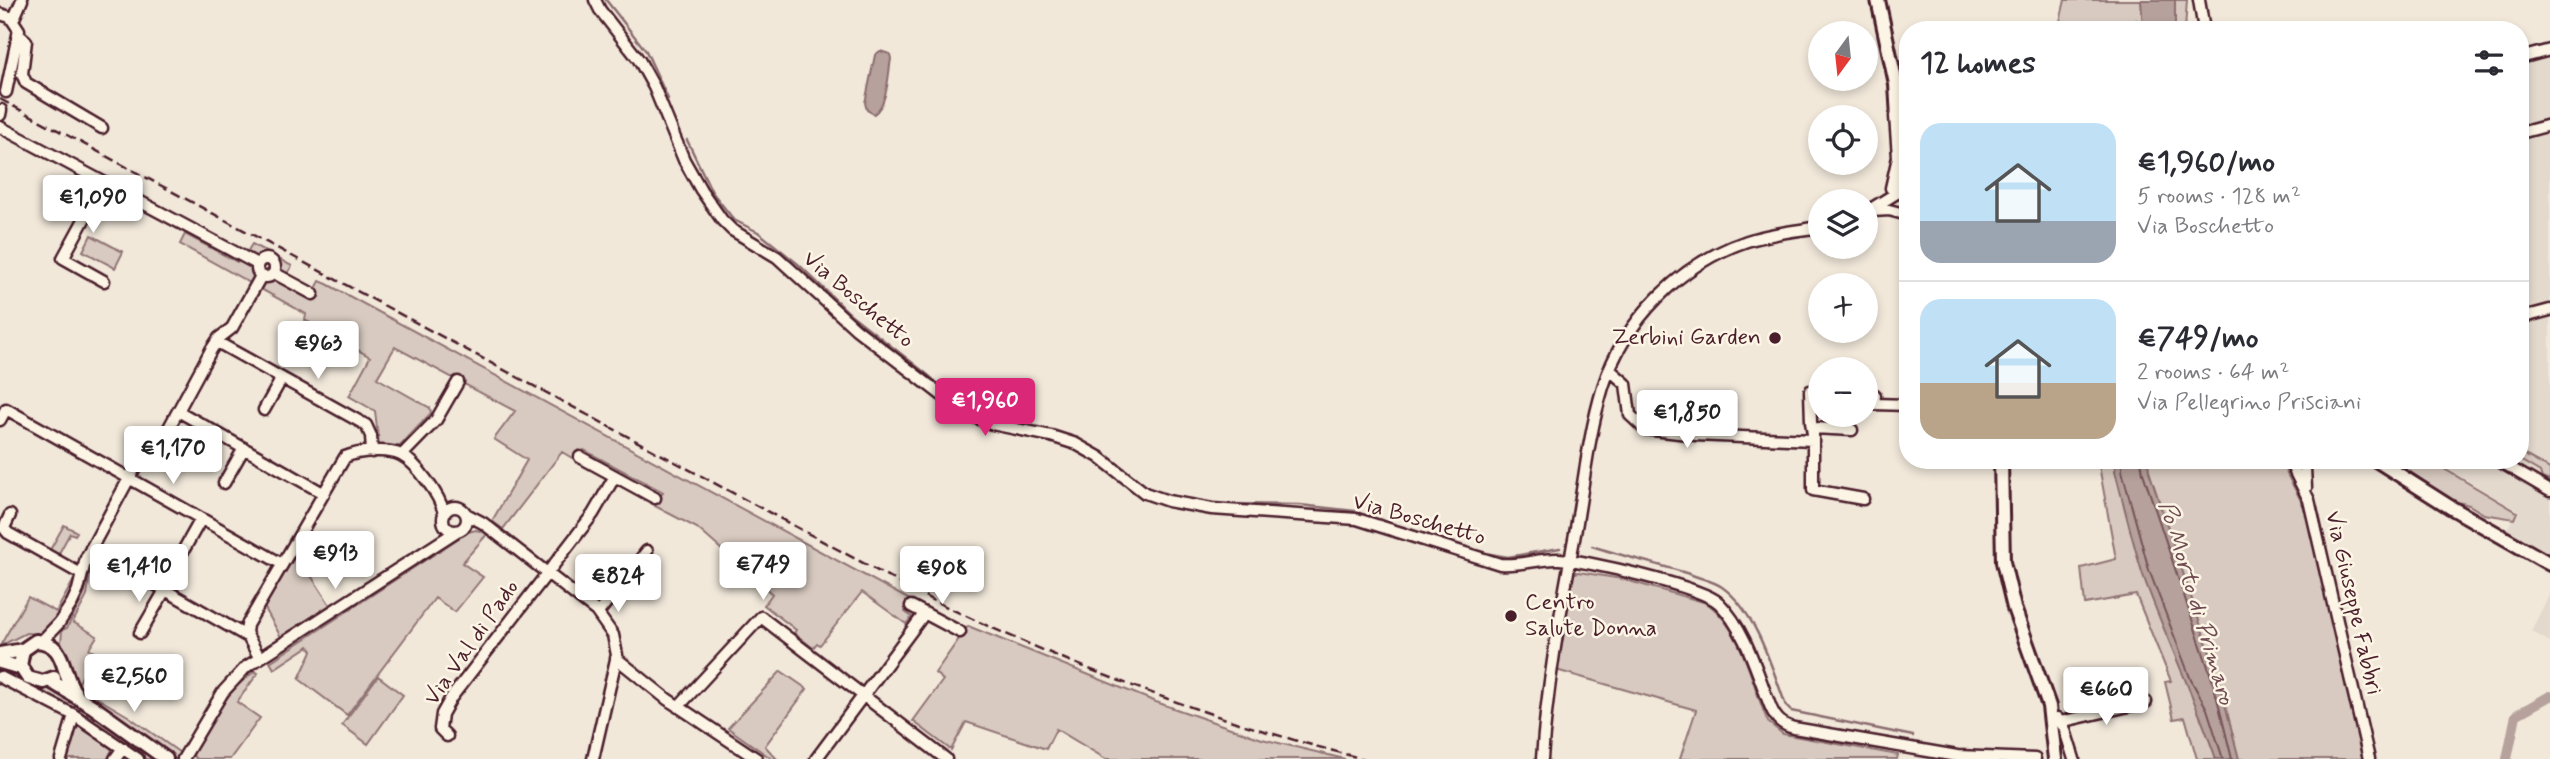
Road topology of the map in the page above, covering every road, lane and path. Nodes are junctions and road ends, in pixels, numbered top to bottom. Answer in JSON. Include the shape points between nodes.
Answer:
{"nodes":[{"id":1,"x":595,"y":0,"type":"edge"},
{"id":2,"x":1878,"y":0,"type":"edge"},
{"id":3,"x":2199,"y":0,"type":"edge"},
{"id":4,"x":22,"y":2,"type":"edge"},
{"id":5,"x":0,"y":14,"type":"edge"},
{"id":6,"x":11,"y":18,"type":"junction"},
{"id":7,"x":2202,"y":21,"type":"edge"},
{"id":8,"x":18,"y":34,"type":"junction"},
{"id":9,"x":2550,"y":50,"type":"edge"},
{"id":10,"x":2529,"y":56,"type":"edge"},
{"id":11,"x":6,"y":92,"type":"dead end"},
{"id":12,"x":1899,"y":95,"type":"edge"},
{"id":13,"x":2550,"y":125,"type":"edge"},
{"id":14,"x":0,"y":127,"type":"edge"},
{"id":15,"x":102,"y":128,"type":"dead end"},
{"id":16,"x":2529,"y":131,"type":"edge"},
{"id":17,"x":1899,"y":139,"type":"edge"},
{"id":18,"x":1899,"y":181,"type":"edge"},
{"id":19,"x":104,"y":183,"type":"junction"},
{"id":20,"x":1891,"y":188,"type":"junction"},
{"id":21,"x":1899,"y":192,"type":"edge"},
{"id":22,"x":1881,"y":203,"type":"junction"},
{"id":23,"x":1878,"y":205,"type":"edge"},
{"id":24,"x":1878,"y":211,"type":"edge"},
{"id":25,"x":1899,"y":213,"type":"edge"},
{"id":26,"x":1808,"y":229,"type":"edge"},
{"id":27,"x":257,"y":264,"type":"junction"},
{"id":28,"x":274,"y":273,"type":"junction"},
{"id":29,"x":261,"y":276,"type":"junction"},
{"id":30,"x":104,"y":281,"type":"dead end"},
{"id":31,"x":313,"y":294,"type":"dead end"},
{"id":32,"x":2550,"y":310,"type":"edge"},
{"id":33,"x":2529,"y":316,"type":"edge"},
{"id":34,"x":217,"y":342,"type":"junction"},
{"id":35,"x":1610,"y":370,"type":"junction"},
{"id":36,"x":282,"y":378,"type":"junction"},
{"id":37,"x":458,"y":382,"type":"dead end"},
{"id":38,"x":1878,"y":404,"type":"edge"},
{"id":39,"x":1899,"y":405,"type":"edge"},
{"id":40,"x":264,"y":410,"type":"dead end"},
{"id":41,"x":178,"y":411,"type":"junction"},
{"id":42,"x":0,"y":420,"type":"edge"},
{"id":43,"x":1813,"y":428,"type":"joint"},
{"id":44,"x":1852,"y":430,"type":"dead end"},
{"id":45,"x":1813,"y":440,"type":"junction"},
{"id":46,"x":244,"y":448,"type":"junction"},
{"id":47,"x":372,"y":452,"type":"junction"},
{"id":48,"x":402,"y":455,"type":"junction"},
{"id":49,"x":580,"y":457,"type":"dead end"},
{"id":50,"x":2001,"y":469,"type":"edge"},
{"id":51,"x":2294,"y":469,"type":"edge"},
{"id":52,"x":2306,"y":469,"type":"edge"},
{"id":53,"x":2512,"y":469,"type":"edge"},
{"id":54,"x":2390,"y":470,"type":"edge"},
{"id":55,"x":615,"y":476,"type":"junction"},
{"id":56,"x":129,"y":479,"type":"junction"},
{"id":57,"x":224,"y":483,"type":"dead end"},
{"id":58,"x":2549,"y":491,"type":"edge"},
{"id":59,"x":2306,"y":492,"type":"junction"},
{"id":60,"x":323,"y":493,"type":"junction"},
{"id":61,"x":438,"y":495,"type":"junction"},
{"id":62,"x":655,"y":498,"type":"dead end"},
{"id":63,"x":1863,"y":499,"type":"dead end"},
{"id":64,"x":461,"y":510,"type":"junction"},
{"id":65,"x":10,"y":516,"type":"dead end"},
{"id":66,"x":444,"y":518,"type":"junction"},
{"id":67,"x":201,"y":519,"type":"junction"},
{"id":68,"x":488,"y":527,"type":"junction"},
{"id":69,"x":461,"y":528,"type":"junction"},
{"id":70,"x":433,"y":546,"type":"junction"},
{"id":71,"x":91,"y":548,"type":"junction"},
{"id":72,"x":183,"y":551,"type":"dead end"},
{"id":73,"x":647,"y":551,"type":"dead end"},
{"id":74,"x":1570,"y":560,"type":"junction"},
{"id":75,"x":282,"y":564,"type":"junction"},
{"id":76,"x":2550,"y":564,"type":"edge"},
{"id":77,"x":546,"y":572,"type":"junction"},
{"id":78,"x":81,"y":574,"type":"junction"},
{"id":79,"x":165,"y":590,"type":"junction"},
{"id":80,"x":911,"y":606,"type":"dead end"},
{"id":81,"x":598,"y":613,"type":"junction"},
{"id":82,"x":924,"y":614,"type":"junction"},
{"id":83,"x":59,"y":623,"type":"junction"},
{"id":84,"x":960,"y":632,"type":"dead end"},
{"id":85,"x":141,"y":634,"type":"dead end"},
{"id":86,"x":248,"y":638,"type":"junction"},
{"id":87,"x":41,"y":642,"type":"junction"},
{"id":88,"x":23,"y":650,"type":"junction"},
{"id":89,"x":0,"y":654,"type":"edge"},
{"id":90,"x":59,"y":655,"type":"junction"},
{"id":91,"x":256,"y":659,"type":"junction"},
{"id":92,"x":616,"y":659,"type":"junction"},
{"id":93,"x":0,"y":662,"type":"edge"},
{"id":94,"x":21,"y":668,"type":"junction"},
{"id":95,"x":0,"y":677,"type":"edge"},
{"id":96,"x":49,"y":680,"type":"junction"},
{"id":97,"x":863,"y":695,"type":"junction"},
{"id":98,"x":82,"y":699,"type":"junction"},
{"id":99,"x":2146,"y":702,"type":"dead end"},
{"id":100,"x":2049,"y":706,"type":"junction"},
{"id":101,"x":678,"y":707,"type":"junction"},
{"id":102,"x":74,"y":715,"type":"junction"},
{"id":103,"x":2060,"y":722,"type":"junction"},
{"id":104,"x":447,"y":736,"type":"dead end"},
{"id":105,"x":123,"y":748,"type":"junction"},
{"id":106,"x":752,"y":758,"type":"edge"},
{"id":107,"x":61,"y":759,"type":"edge"},
{"id":108,"x":115,"y":759,"type":"edge"},
{"id":109,"x":138,"y":759,"type":"edge"},
{"id":110,"x":166,"y":759,"type":"edge"},
{"id":111,"x":183,"y":759,"type":"edge"},
{"id":112,"x":593,"y":759,"type":"edge"},
{"id":113,"x":816,"y":759,"type":"edge"},
{"id":114,"x":946,"y":759,"type":"edge"},
{"id":115,"x":1542,"y":759,"type":"edge"},
{"id":116,"x":2035,"y":759,"type":"edge"},
{"id":117,"x":2055,"y":759,"type":"edge"},
{"id":118,"x":2074,"y":759,"type":"edge"},
{"id":119,"x":2368,"y":759,"type":"edge"}],
"edges":[{"from":1,"to":74,"type":"street","name":"Via Boschetto","via":[[647,74],[684,160],[722,220],[777,257],[846,320],[965,413],[1076,444],[1145,492],[1176,503],[1351,517],[1500,564]]},
{"from":2,"to":12,"type":"main road"},
{"from":3,"to":7,"type":"street"},
{"from":4,"to":6,"type":"street"},
{"from":5,"to":6,"type":"street"},
{"from":6,"to":8,"type":"street"},
{"from":8,"to":11,"type":"street"},
{"from":8,"to":15,"type":"street","via":[[26,41],[22,74],[26,83]]},
{"from":9,"to":10,"type":"street"},
{"from":13,"to":16,"type":"street"},
{"from":14,"to":19,"type":"street"},
{"from":17,"to":20,"type":"street"},
{"from":18,"to":20,"type":"street"},
{"from":19,"to":27,"type":"street"},
{"from":19,"to":30,"type":"street","via":[[63,258]]},
{"from":20,"to":22,"type":"street"},
{"from":21,"to":22,"type":"street"},
{"from":22,"to":23,"type":"street"},
{"from":24,"to":25,"type":"street"},
{"from":26,"to":35,"type":"street","via":[[1746,241],[1695,267],[1651,305]]},
{"from":27,"to":28,"type":"street","via":[[269,259],[275,265]]},
{"from":27,"to":29,"type":"street"},
{"from":28,"to":29,"type":"street"},
{"from":28,"to":31,"type":"street"},
{"from":29,"to":34,"type":"street","via":[[232,328]]},
{"from":32,"to":33,"type":"street"},
{"from":34,"to":36,"type":"street"},
{"from":34,"to":41,"type":"street"},
{"from":35,"to":45,"type":"street","via":[[1626,384],[1630,415],[1644,429]]},
{"from":35,"to":74,"type":"street","via":[[1595,419]]},
{"from":36,"to":40,"type":"street"},
{"from":36,"to":47,"type":"street","via":[[366,425]]},
{"from":37,"to":48,"type":"street","via":[[436,420]]},
{"from":38,"to":39,"type":"street"},
{"from":41,"to":46,"type":"street"},
{"from":41,"to":56,"type":"street","via":[[158,445]]},
{"from":42,"to":56,"type":"street","via":[[6,409]]},
{"from":43,"to":44,"type":"street"},
{"from":43,"to":45,"type":"street"},
{"from":45,"to":63,"type":"street","via":[[1813,490]]},
{"from":46,"to":57,"type":"street"},
{"from":46,"to":60,"type":"street"},
{"from":47,"to":48,"type":"street"},
{"from":47,"to":60,"type":"street","via":[[345,457]]},
{"from":48,"to":61,"type":"street"},
{"from":49,"to":55,"type":"street"},
{"from":50,"to":100,"type":"main road","via":[[2006,579]]},
{"from":51,"to":59,"type":"street","name":"Via Giuseppe Fabbri"},
{"from":52,"to":59,"type":"street"},
{"from":53,"to":58,"type":"street"},
{"from":54,"to":76,"type":"main road"},
{"from":55,"to":62,"type":"street"},
{"from":55,"to":77,"type":"street","via":[[593,514]]},
{"from":56,"to":67,"type":"street"},
{"from":56,"to":71,"type":"street"},
{"from":59,"to":119,"type":"street","name":"Via Giuseppe Fabbri"},
{"from":60,"to":75,"type":"street"},
{"from":61,"to":64,"type":"street"},
{"from":61,"to":66,"type":"street"},
{"from":64,"to":66,"type":"street","via":[[451,508]]},
{"from":64,"to":68,"type":"street"},
{"from":64,"to":69,"type":"street","via":[[467,519]]},
{"from":65,"to":78,"type":"street","via":[[4,527],[8,533]]},
{"from":66,"to":69,"type":"street","via":[[448,529]]},
{"from":66,"to":70,"type":"street"},
{"from":67,"to":72,"type":"street"},
{"from":67,"to":75,"type":"street"},
{"from":68,"to":69,"type":"street"},
{"from":68,"to":77,"type":"street"},
{"from":69,"to":70,"type":"street"},
{"from":70,"to":91,"type":"street"},
{"from":71,"to":78,"type":"street"},
{"from":71,"to":79,"type":"street"},
{"from":73,"to":81,"type":"street"},
{"from":74,"to":115,"type":"street","via":[[1551,666]]},
{"from":74,"to":116,"type":"street","name":"Via Boschetto","via":[[1624,570],[1714,599],[1744,641],[1773,714],[1788,727],[1957,756]]},
{"from":75,"to":86,"type":"street","via":[[247,625]]},
{"from":77,"to":81,"type":"street"},
{"from":77,"to":104,"type":"street","name":"Via Val di Pado","via":[[446,706],[440,726]]},
{"from":78,"to":83,"type":"street","via":[[75,596]]},
{"from":79,"to":85,"type":"street"},
{"from":79,"to":86,"type":"street"},
{"from":80,"to":82,"type":"street"},
{"from":81,"to":92,"type":"street","via":[[615,639]]},
{"from":82,"to":84,"type":"street"},
{"from":82,"to":97,"type":"street"},
{"from":83,"to":87,"type":"street"},
{"from":83,"to":90,"type":"street"},
{"from":86,"to":91,"type":"street"},
{"from":87,"to":88,"type":"main road"},
{"from":87,"to":90,"type":"main road","via":[[51,643]]},
{"from":88,"to":89,"type":"main road"},
{"from":88,"to":94,"type":"main road"},
{"from":90,"to":96,"type":"main road","via":[[58,674]]},
{"from":90,"to":98,"type":"main road","via":[[70,685]]},
{"from":91,"to":111,"type":"street","via":[[228,685]]},
{"from":92,"to":101,"type":"street"},
{"from":92,"to":112,"type":"street"},
{"from":93,"to":94,"type":"main road"},
{"from":94,"to":96,"type":"main road","via":[[37,682]]},
{"from":95,"to":102,"type":"street"},
{"from":96,"to":98,"type":"main road"},
{"from":97,"to":101,"type":"street","via":[[761,617]]},
{"from":97,"to":113,"type":"street"},
{"from":97,"to":114,"type":"street"},
{"from":98,"to":110,"type":"main road"},
{"from":99,"to":103,"type":"street"},
{"from":100,"to":103,"type":"street"},
{"from":100,"to":117,"type":"main road"},
{"from":101,"to":106,"type":"street"},
{"from":102,"to":105,"type":"street"},
{"from":102,"to":107,"type":"street"},
{"from":103,"to":118,"type":"street"},
{"from":105,"to":108,"type":"street"},
{"from":105,"to":109,"type":"street"}]}
